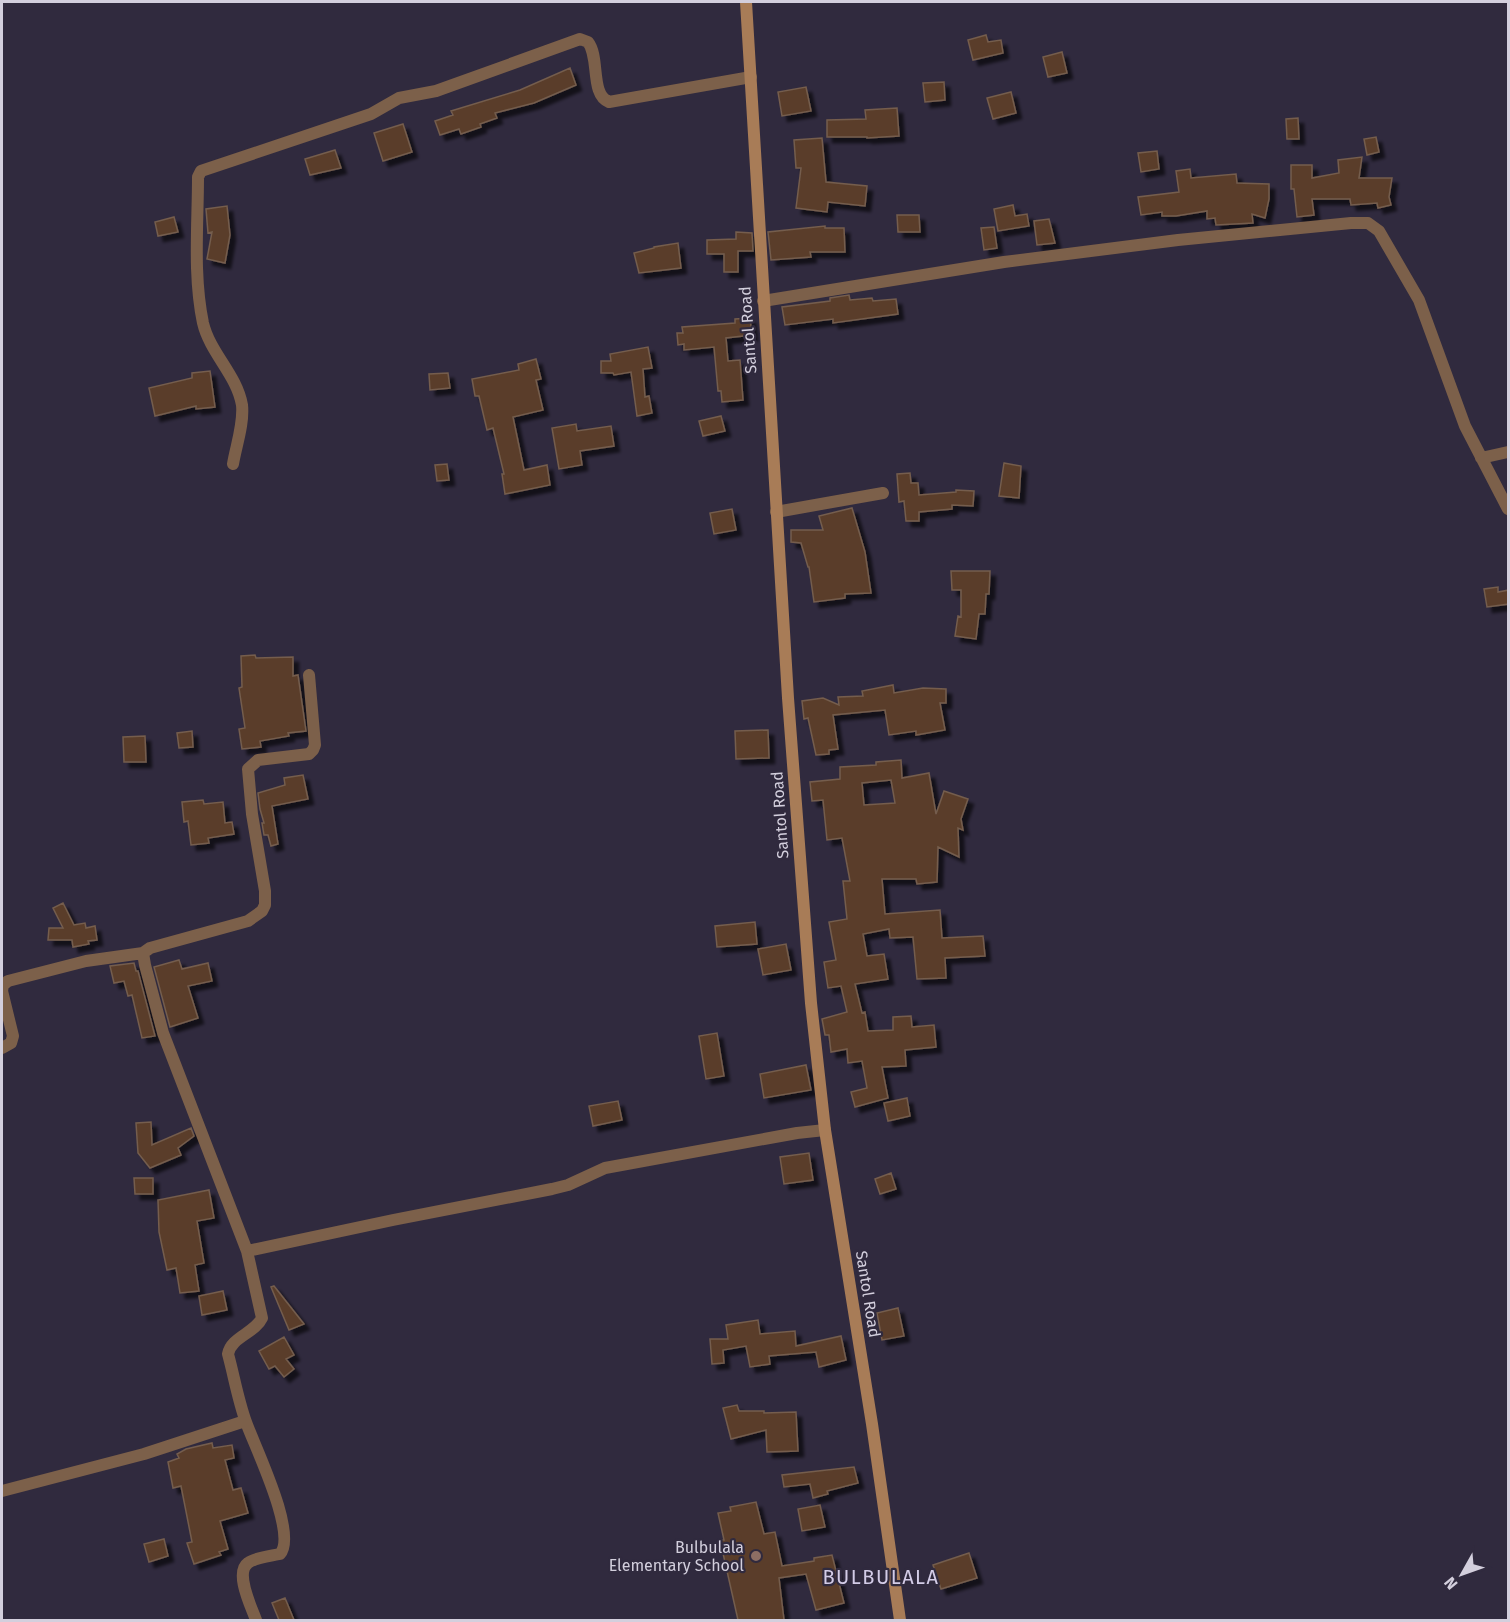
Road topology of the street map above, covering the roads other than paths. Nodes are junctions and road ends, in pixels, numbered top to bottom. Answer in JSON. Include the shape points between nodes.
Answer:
{"nodes":[{"id":1,"x":746,"y":2,"type":"edge"},
{"id":2,"x":751,"y":77,"type":"junction"},
{"id":3,"x":763,"y":301,"type":"junction"},
{"id":4,"x":1509,"y":452,"type":"edge"},
{"id":5,"x":1481,"y":459,"type":"junction"},
{"id":6,"x":233,"y":464,"type":"dead end"},
{"id":7,"x":883,"y":493,"type":"dead end"},
{"id":8,"x":1509,"y":509,"type":"edge"},
{"id":9,"x":776,"y":512,"type":"junction"},
{"id":10,"x":309,"y":675,"type":"dead end"},
{"id":11,"x":143,"y":953,"type":"junction"},
{"id":12,"x":2,"y":1048,"type":"edge"},
{"id":13,"x":825,"y":1130,"type":"junction"},
{"id":14,"x":247,"y":1251,"type":"junction"},
{"id":15,"x":245,"y":1421,"type":"junction"},
{"id":16,"x":2,"y":1491,"type":"edge"},
{"id":17,"x":256,"y":1620,"type":"edge"},
{"id":18,"x":900,"y":1620,"type":"edge"}],
"edges":[{"from":1,"to":2,"type":"main road","name":"Santol Road"},
{"from":2,"to":3,"type":"main road","name":"Santol Road"},
{"from":2,"to":6,"type":"street","via":[[609,102],[600,94],[592,46],[580,39],[436,91],[399,98],[371,114],[201,171],[198,282],[203,323],[242,406]]},
{"from":3,"to":5,"type":"street","via":[[1004,262],[1178,240],[1368,223],[1389,244],[1419,300]]},
{"from":3,"to":9,"type":"main road","name":"Santol Road"},
{"from":4,"to":5,"type":"street"},
{"from":5,"to":8,"type":"street"},
{"from":7,"to":9,"type":"street"},
{"from":9,"to":13,"type":"main road","name":"Santol Road","via":[[811,1003]]},
{"from":10,"to":11,"type":"street","via":[[313,750],[309,754],[258,760],[249,769],[265,891],[262,911],[248,921]]},
{"from":11,"to":12,"type":"street","via":[[86,961],[8,981],[2,991],[13,1036],[11,1043]]},
{"from":11,"to":14,"type":"street","via":[[163,1033]]},
{"from":13,"to":14,"type":"street","via":[[605,1168],[552,1190]]},
{"from":13,"to":18,"type":"main road","name":"Santol Road"},
{"from":14,"to":15,"type":"street","via":[[262,1318],[232,1345],[228,1354]]},
{"from":15,"to":16,"type":"street","via":[[144,1454]]},
{"from":15,"to":17,"type":"street","via":[[274,1492],[284,1548],[280,1554],[250,1561],[245,1566],[243,1582]]}]}
